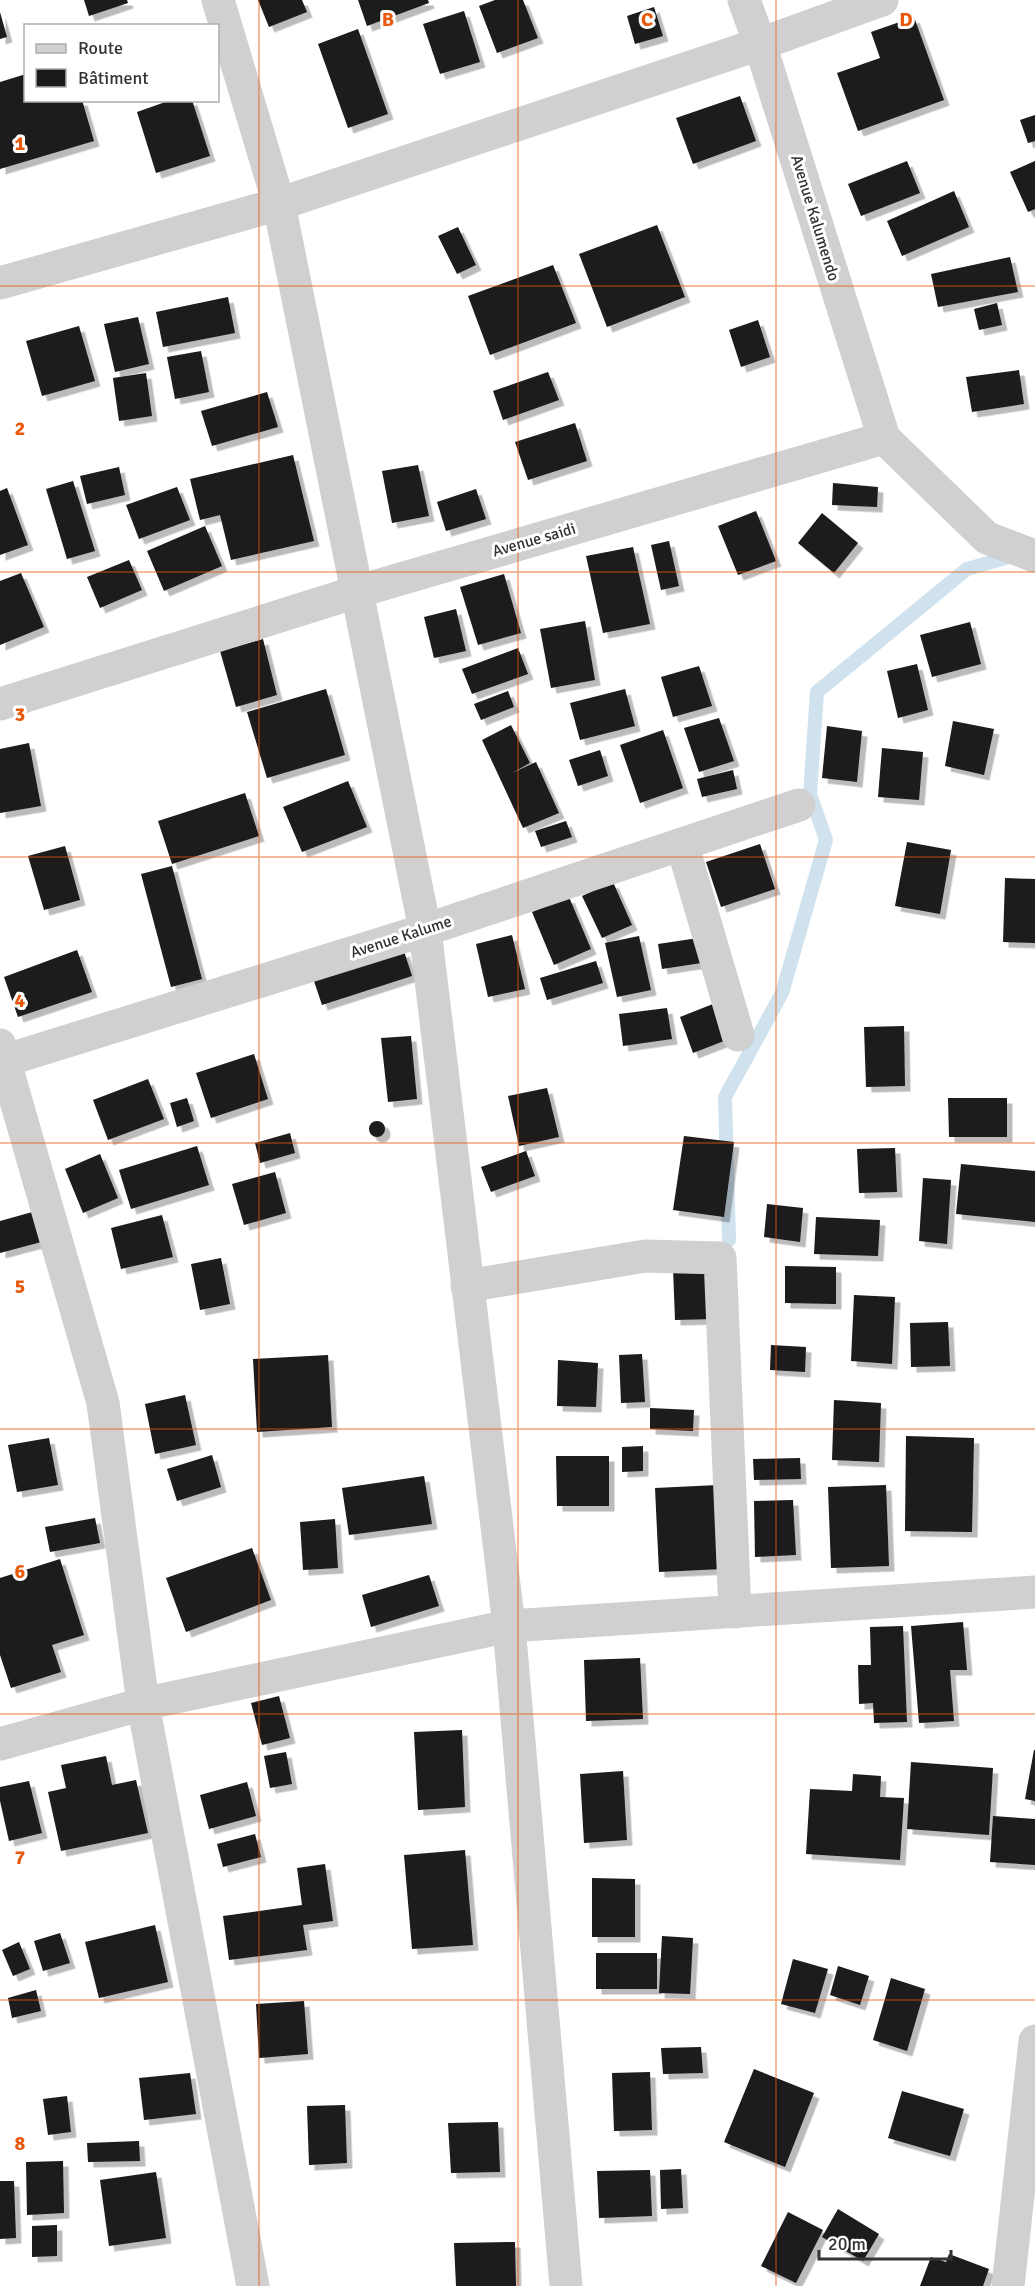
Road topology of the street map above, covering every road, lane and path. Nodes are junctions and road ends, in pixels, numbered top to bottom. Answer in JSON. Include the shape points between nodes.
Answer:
{"nodes":[{"id":1,"x":218,"y":0,"type":"edge"},
{"id":2,"x":744,"y":0,"type":"edge"},
{"id":3,"x":882,"y":0,"type":"edge"},
{"id":4,"x":760,"y":44,"type":"junction"},
{"id":5,"x":279,"y":204,"type":"junction"},
{"id":6,"x":0,"y":283,"type":"edge"},
{"id":7,"x":884,"y":438,"type":"junction"},
{"id":8,"x":1035,"y":556,"type":"edge"},
{"id":9,"x":356,"y":591,"type":"junction"},
{"id":10,"x":0,"y":704,"type":"edge"},
{"id":11,"x":799,"y":805,"type":"dead end"},
{"id":12,"x":682,"y":844,"type":"junction"},
{"id":13,"x":425,"y":930,"type":"junction"},
{"id":14,"x":738,"y":1035,"type":"dead end"},
{"id":15,"x":1,"y":1056,"type":"edge"},
{"id":16,"x":468,"y":1286,"type":"junction"},
{"id":17,"x":1035,"y":1592,"type":"edge"},
{"id":18,"x":735,"y":1612,"type":"junction"},
{"id":19,"x":509,"y":1626,"type":"junction"},
{"id":20,"x":143,"y":1704,"type":"junction"},
{"id":21,"x":0,"y":1744,"type":"edge"},
{"id":22,"x":1035,"y":2042,"type":"edge"},
{"id":23,"x":253,"y":2286,"type":"edge"},
{"id":24,"x":566,"y":2286,"type":"edge"},
{"id":25,"x":1008,"y":2286,"type":"edge"}],
"edges":[{"from":1,"to":5,"type":"street"},
{"from":2,"to":4,"type":"street","name":"Avenue Kalumendo"},
{"from":3,"to":4,"type":"street"},
{"from":4,"to":5,"type":"street"},
{"from":4,"to":7,"type":"street","name":"Avenue Kalumendo"},
{"from":5,"to":6,"type":"street"},
{"from":5,"to":9,"type":"street"},
{"from":7,"to":8,"type":"street","via":[[987,538]]},
{"from":7,"to":9,"type":"street","name":"Avenue saidi"},
{"from":9,"to":10,"type":"street","name":"Avenue saidi"},
{"from":9,"to":13,"type":"street"},
{"from":11,"to":12,"type":"street","name":"Avenue Kalume"},
{"from":12,"to":13,"type":"street","name":"Avenue Kalume"},
{"from":12,"to":14,"type":"street"},
{"from":13,"to":15,"type":"street","name":"Avenue Kalume"},
{"from":13,"to":16,"type":"street"},
{"from":15,"to":20,"type":"street","via":[[103,1402]]},
{"from":16,"to":18,"type":"street","via":[[645,1256],[720,1258]]},
{"from":16,"to":19,"type":"street"},
{"from":17,"to":18,"type":"street"},
{"from":18,"to":19,"type":"street"},
{"from":19,"to":20,"type":"street"},
{"from":19,"to":24,"type":"street"},
{"from":20,"to":21,"type":"street"},
{"from":20,"to":23,"type":"street"},
{"from":22,"to":25,"type":"street"}]}
